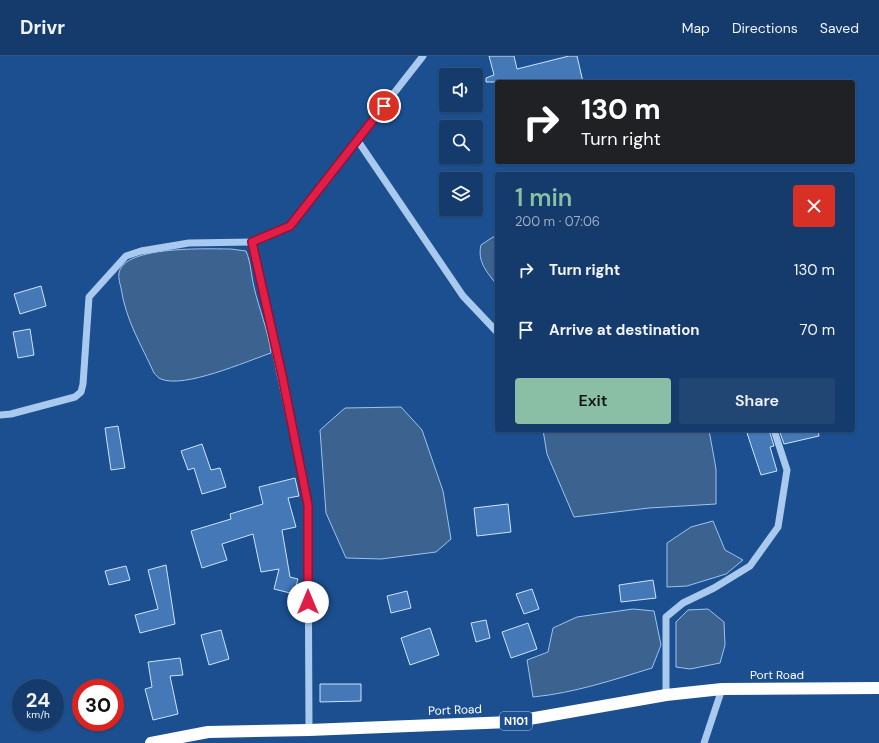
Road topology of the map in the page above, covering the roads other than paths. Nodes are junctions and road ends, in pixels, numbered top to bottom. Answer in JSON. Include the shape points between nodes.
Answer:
{"nodes":[{"id":1,"x":423,"y":56,"type":"edge"},
{"id":2,"x":358,"y":141,"type":"junction"},
{"id":3,"x":252,"y":242,"type":"junction"},
{"id":4,"x":495,"y":330,"type":"edge"},
{"id":5,"x":0,"y":414,"type":"edge"},
{"id":6,"x":775,"y":432,"type":"edge"},
{"id":7,"x":879,"y":688,"type":"edge"},
{"id":8,"x":722,"y":689,"type":"junction"},
{"id":9,"x":666,"y":695,"type":"junction"},
{"id":10,"x":309,"y":730,"type":"junction"},
{"id":11,"x":151,"y":743,"type":"edge"},
{"id":12,"x":704,"y":743,"type":"edge"}],
"edges":[{"from":1,"to":2,"type":"street"},
{"from":2,"to":3,"type":"street","via":[[290,226]]},
{"from":2,"to":4,"type":"street","via":[[463,296]]},
{"from":3,"to":5,"type":"street","via":[[189,243],[126,256],[89,297],[81,392],[75,397],[11,414]]},
{"from":3,"to":10,"type":"street","via":[[308,505]]},
{"from":6,"to":9,"type":"street","via":[[787,470],[778,527],[750,566],[683,603],[666,617]]},
{"from":7,"to":8,"type":"highway","name":"Port Road","number":"N101"},
{"from":8,"to":9,"type":"highway","name":"Port Road","number":"N101"},
{"from":8,"to":12,"type":"street"},
{"from":9,"to":10,"type":"highway","name":"Port Road","number":"N101","via":[[512,722]]},
{"from":10,"to":11,"type":"highway","name":"Port Road","number":"N101","via":[[208,732]]}]}
